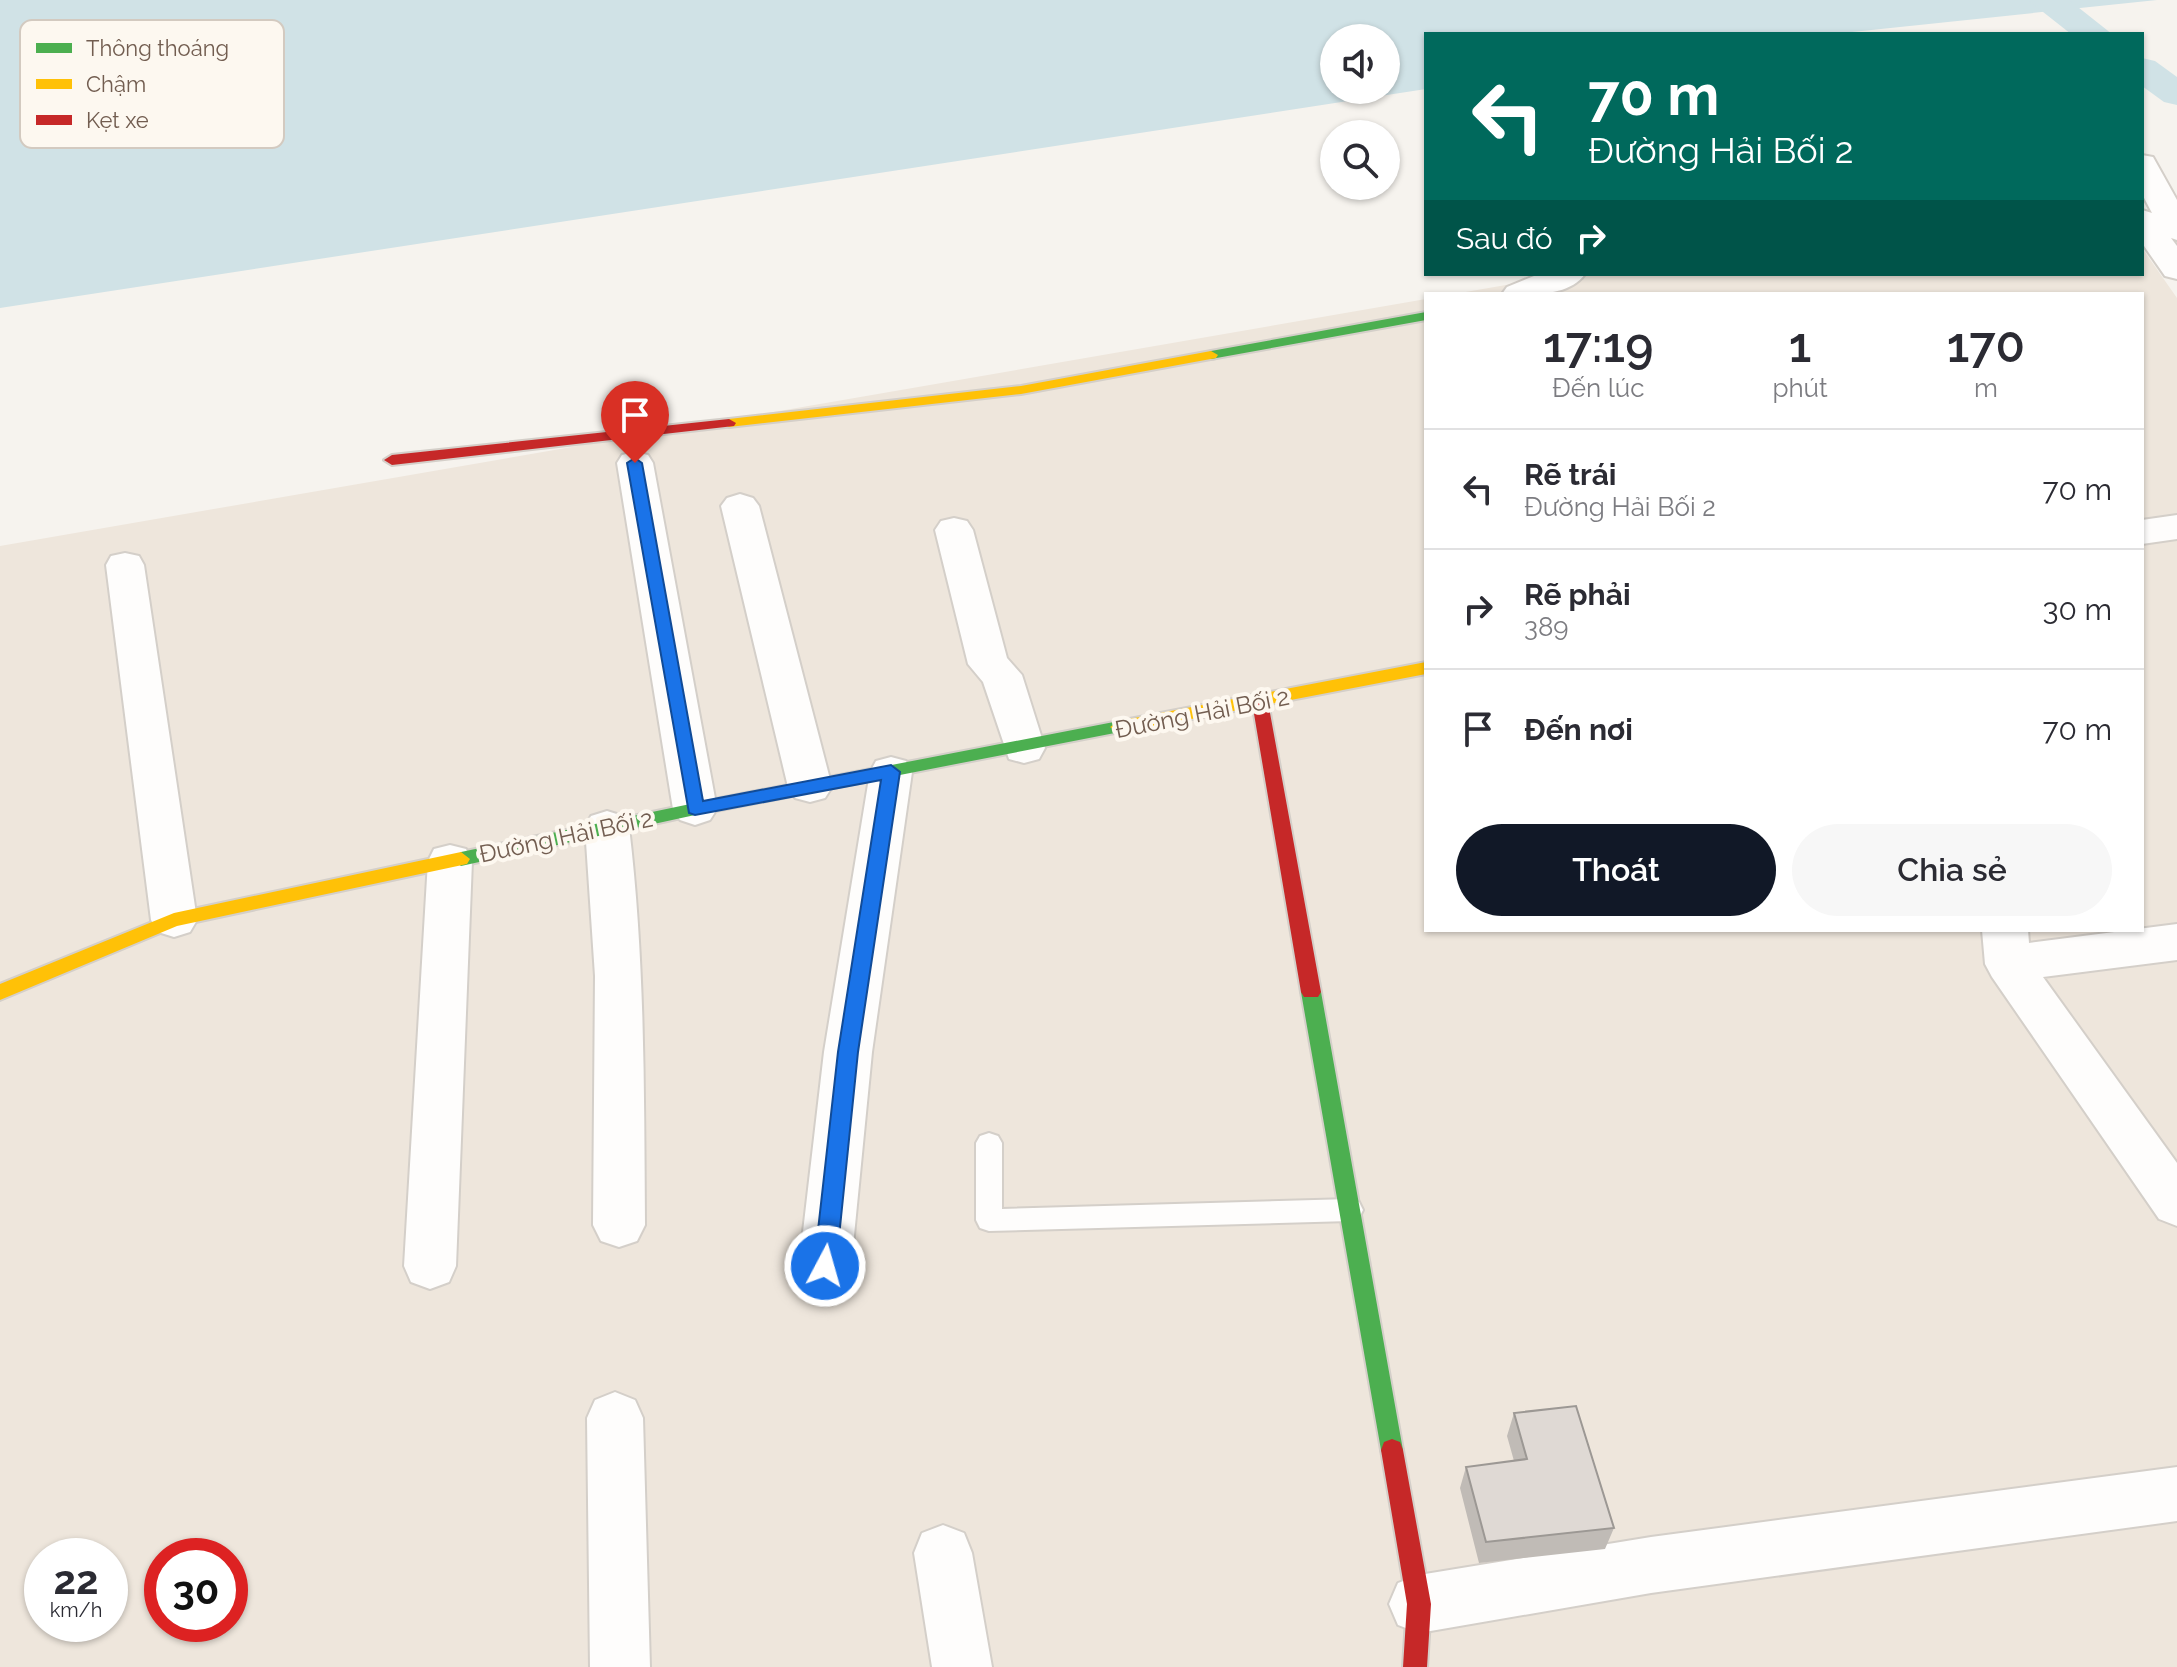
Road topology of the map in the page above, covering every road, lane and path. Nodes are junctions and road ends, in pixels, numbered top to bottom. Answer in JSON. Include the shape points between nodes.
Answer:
{"nodes":[{"id":1,"x":2144,"y":168,"type":"edge"},
{"id":2,"x":2144,"y":223,"type":"edge"},
{"id":3,"x":2177,"y":230,"type":"edge"},
{"id":4,"x":2177,"y":269,"type":"edge"},
{"id":5,"x":1563,"y":276,"type":"edge"},
{"id":6,"x":1524,"y":292,"type":"edge"},
{"id":7,"x":1424,"y":316,"type":"edge"},
{"id":8,"x":392,"y":460,"type":"dead end"},
{"id":9,"x":635,"y":463,"type":"dead end"},
{"id":10,"x":740,"y":506,"type":"dead end"},
{"id":11,"x":2177,"y":527,"type":"edge"},
{"id":12,"x":954,"y":530,"type":"dead end"},
{"id":13,"x":2144,"y":532,"type":"edge"},
{"id":14,"x":125,"y":565,"type":"dead end"},
{"id":15,"x":1424,"y":668,"type":"edge"},
{"id":16,"x":1260,"y":702,"type":"junction"},
{"id":17,"x":1024,"y":748,"type":"junction"},
{"id":18,"x":891,"y":772,"type":"junction"},
{"id":19,"x":810,"y":787,"type":"junction"},
{"id":20,"x":695,"y":809,"type":"junction"},
{"id":21,"x":607,"y":827,"type":"junction"},
{"id":22,"x":450,"y":861,"type":"junction"},
{"id":23,"x":174,"y":920,"type":"junction"},
{"id":24,"x":2177,"y":942,"type":"edge"},
{"id":25,"x":2006,"y":947,"type":"edge"},
{"id":26,"x":0,"y":992,"type":"edge"},
{"id":27,"x":989,"y":1143,"type":"dead end"},
{"id":28,"x":2177,"y":1204,"type":"edge"},
{"id":29,"x":1350,"y":1210,"type":"junction"},
{"id":30,"x":619,"y":1225,"type":"dead end"},
{"id":31,"x":430,"y":1266,"type":"dead end"},
{"id":32,"x":825,"y":1266,"type":"dead end"},
{"id":33,"x":615,"y":1418,"type":"dead end"},
{"id":34,"x":2177,"y":1494,"type":"edge"},
{"id":35,"x":943,"y":1553,"type":"dead end"},
{"id":36,"x":1419,"y":1604,"type":"junction"},
{"id":37,"x":620,"y":1667,"type":"edge"},
{"id":38,"x":962,"y":1667,"type":"edge"},
{"id":39,"x":1415,"y":1667,"type":"edge"}],
"edges":[{"from":1,"to":3,"type":"street"},
{"from":2,"to":4,"type":"street"},
{"from":5,"to":6,"type":"street"},
{"from":7,"to":8,"type":"street","via":[[1021,390]]},
{"from":9,"to":20,"type":"street"},
{"from":10,"to":19,"type":"street"},
{"from":11,"to":13,"type":"street"},
{"from":12,"to":17,"type":"street","via":[[988,664],[1002,675]]},
{"from":14,"to":23,"type":"street"},
{"from":15,"to":16,"type":"street","name":"Đường Hải Bối 2"},
{"from":16,"to":17,"type":"street","name":"Đường Hải Bối 2"},
{"from":16,"to":29,"type":"street"},
{"from":17,"to":18,"type":"street","name":"Đường Hải Bối 2"},
{"from":18,"to":19,"type":"street","name":"Đường Hải Bối 2"},
{"from":18,"to":32,"type":"street","via":[[848,1052]]},
{"from":19,"to":20,"type":"street","name":"Đường Hải Bối 2"},
{"from":20,"to":21,"type":"street","name":"Đường Hải Bối 2"},
{"from":21,"to":22,"type":"street","name":"Đường Hải Bối 2"},
{"from":21,"to":30,"type":"street","via":[[619,1040]]},
{"from":22,"to":23,"type":"street","name":"Đường Hải Bối 2"},
{"from":22,"to":31,"type":"street"},
{"from":23,"to":26,"type":"street","name":"Đường Hải Bối 2"},
{"from":24,"to":25,"type":"street"},
{"from":25,"to":28,"type":"street"},
{"from":27,"to":29,"type":"lane","via":[[989,1220]]},
{"from":29,"to":36,"type":"street"},
{"from":33,"to":37,"type":"street"},
{"from":34,"to":36,"type":"street","via":[[1651,1565]]},
{"from":35,"to":38,"type":"street"},
{"from":36,"to":39,"type":"street"}]}
